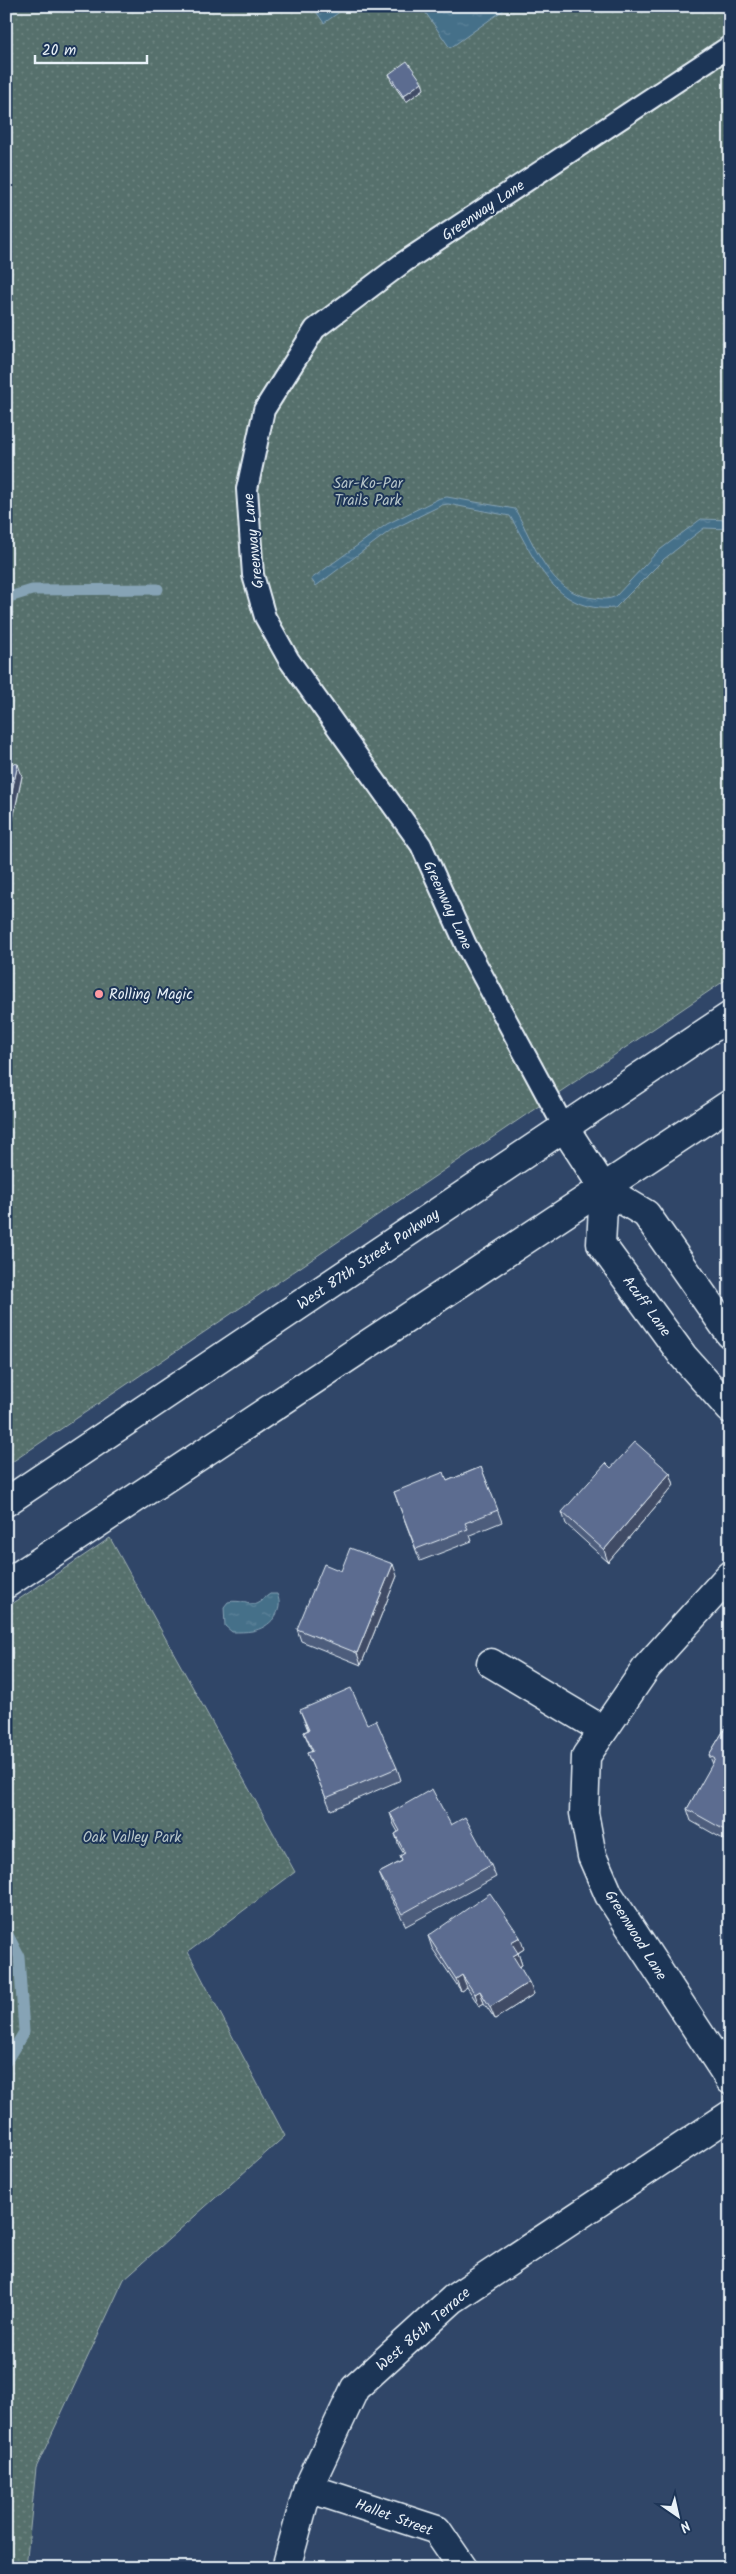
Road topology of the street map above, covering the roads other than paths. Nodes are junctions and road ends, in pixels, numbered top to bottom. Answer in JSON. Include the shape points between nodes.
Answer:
{"nodes":[{"id":1,"x":730,"y":46,"type":"edge"},
{"id":2,"x":730,"y":1016,"type":"edge"},
{"id":3,"x":730,"y":1104,"type":"edge"},
{"id":4,"x":564,"y":1127,"type":"junction"},
{"id":5,"x":604,"y":1189,"type":"junction"},
{"id":6,"x":730,"y":1334,"type":"edge"},
{"id":7,"x":730,"y":1409,"type":"edge"},
{"id":8,"x":6,"y":1502,"type":"edge"},
{"id":9,"x":730,"y":1576,"type":"edge"},
{"id":10,"x":6,"y":1584,"type":"edge"},
{"id":11,"x":491,"y":1663,"type":"dead end"},
{"id":12,"x":603,"y":1730,"type":"junction"},
{"id":13,"x":730,"y":2080,"type":"edge"},
{"id":14,"x":730,"y":2115,"type":"edge"},
{"id":15,"x":308,"y":2488,"type":"junction"},
{"id":16,"x":286,"y":2568,"type":"edge"},
{"id":17,"x":463,"y":2568,"type":"edge"}],
"edges":[{"from":1,"to":4,"type":"lane","name":"Greenway Lane","via":[[404,262],[315,330],[264,410],[247,489],[253,575],[265,617],[289,660],[421,845],[466,945]]},
{"from":2,"to":4,"type":"street","name":"West 87th Street Parkway"},
{"from":3,"to":5,"type":"street"},
{"from":4,"to":5,"type":"street"},
{"from":4,"to":8,"type":"street","name":"West 87th Street Parkway"},
{"from":5,"to":6,"type":"street","via":[[646,1214]]},
{"from":5,"to":7,"type":"street","name":"Acuff Lane","via":[[601,1244],[683,1356]]},
{"from":5,"to":10,"type":"street"},
{"from":9,"to":12,"type":"street","via":[[646,1667]]},
{"from":11,"to":12,"type":"street"},
{"from":12,"to":13,"type":"street","name":"Greenwood Lane","via":[[586,1756],[584,1813],[592,1856],[608,1895]]},
{"from":14,"to":15,"type":"street","name":"West 86th Terrace","via":[[453,2299],[355,2388]]},
{"from":15,"to":16,"type":"street","name":"West 86th Terrace"},
{"from":15,"to":17,"type":"street","name":"Hallet Street","via":[[437,2530]]}]}
